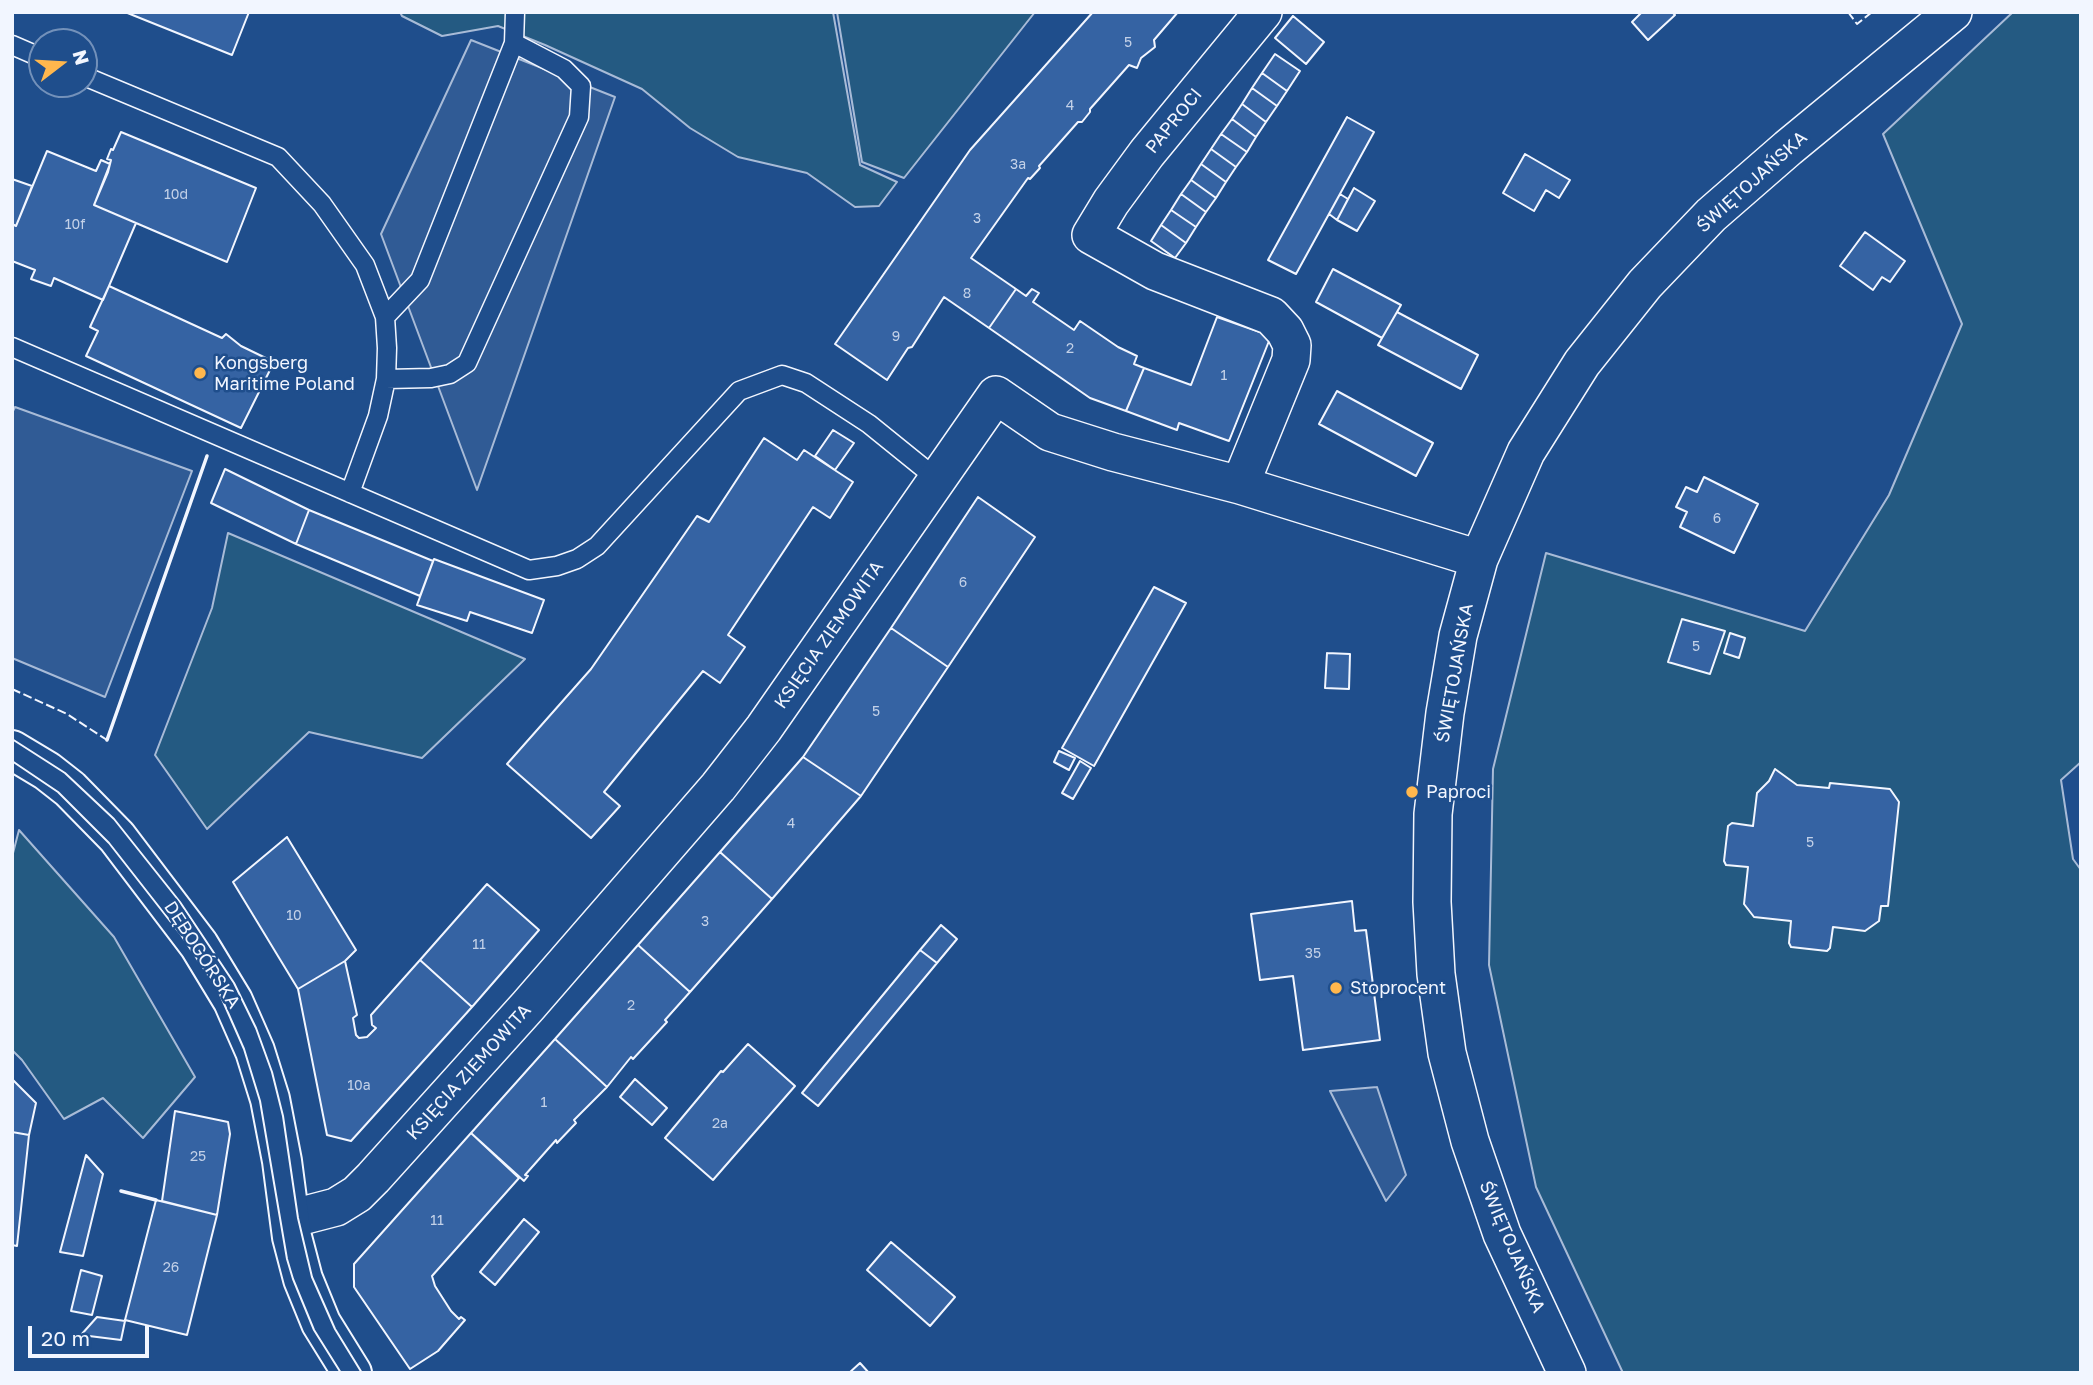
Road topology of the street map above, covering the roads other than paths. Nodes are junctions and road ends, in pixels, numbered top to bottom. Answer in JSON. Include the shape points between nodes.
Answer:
{"nodes":[{"id":1,"x":515,"y":12,"type":"edge"},
{"id":2,"x":1263,"y":12,"type":"edge"},
{"id":3,"x":1953,"y":12,"type":"edge"},
{"id":4,"x":514,"y":43,"type":"junction"},
{"id":5,"x":98,"y":82,"type":"edge"},
{"id":6,"x":385,"y":317,"type":"junction"},
{"id":7,"x":15,"y":355,"type":"edge"},
{"id":8,"x":386,"y":379,"type":"junction"},
{"id":9,"x":937,"y":479,"type":"junction"},
{"id":10,"x":1240,"y":485,"type":"junction"},
{"id":11,"x":349,"y":493,"type":"junction"},
{"id":12,"x":1479,"y":559,"type":"junction"},
{"id":13,"x":12,"y":750,"type":"edge"},
{"id":14,"x":290,"y":1219,"type":"junction"},
{"id":15,"x":352,"y":1373,"type":"edge"},
{"id":16,"x":1567,"y":1373,"type":"edge"}],
"edges":[{"from":1,"to":4,"type":"lane"},
{"from":2,"to":10,"type":"street","name":"PAPROCI","via":[[1147,153],[1091,234],[1155,271],[1271,316],[1285,331],[1292,345],[1291,360]]},
{"from":3,"to":12,"type":"street","name":"ŚWIĘTOJAŃSKA","via":[[1712,215],[1645,284],[1582,363],[1526,452]]},
{"from":4,"to":6,"type":"lane","via":[[420,280]]},
{"from":4,"to":8,"type":"lane","via":[[564,69],[581,86],[579,117],[467,363],[450,374],[431,378]]},
{"from":5,"to":6,"type":"lane","via":[[278,157],[322,204],[358,254]]},
{"from":6,"to":8,"type":"lane"},
{"from":7,"to":11,"type":"lane"},
{"from":8,"to":11,"type":"lane","via":[[379,416]]},
{"from":9,"to":10,"type":"street","name":"KSIĘCIA ZIEMOWITA","via":[[996,395],[1050,432]]},
{"from":9,"to":11,"type":"lane","via":[[869,424],[806,383],[782,375],[739,391],[597,545],[556,566],[529,570]]},
{"from":9,"to":14,"type":"street","name":"KSIĘCIA ZIEMOWITA","via":[[764,729],[528,1006],[357,1194],[324,1212]]},
{"from":10,"to":12,"type":"street","name":"KSIĘCIA ZIEMOWITA"},
{"from":12,"to":16,"type":"street","name":"ŚWIĘTOJAŃSKA","via":[[1458,636],[1433,814],[1436,974],[1447,1053],[1470,1141],[1502,1234]]},
{"from":13,"to":14,"type":"street","name":"DĘBOGÓRSKA","via":[[70,789],[117,837],[173,908],[221,980],[248,1032],[265,1080]]},
{"from":14,"to":15,"type":"street","name":"DĘBOGÓRSKA","via":[[308,1294]]}]}
